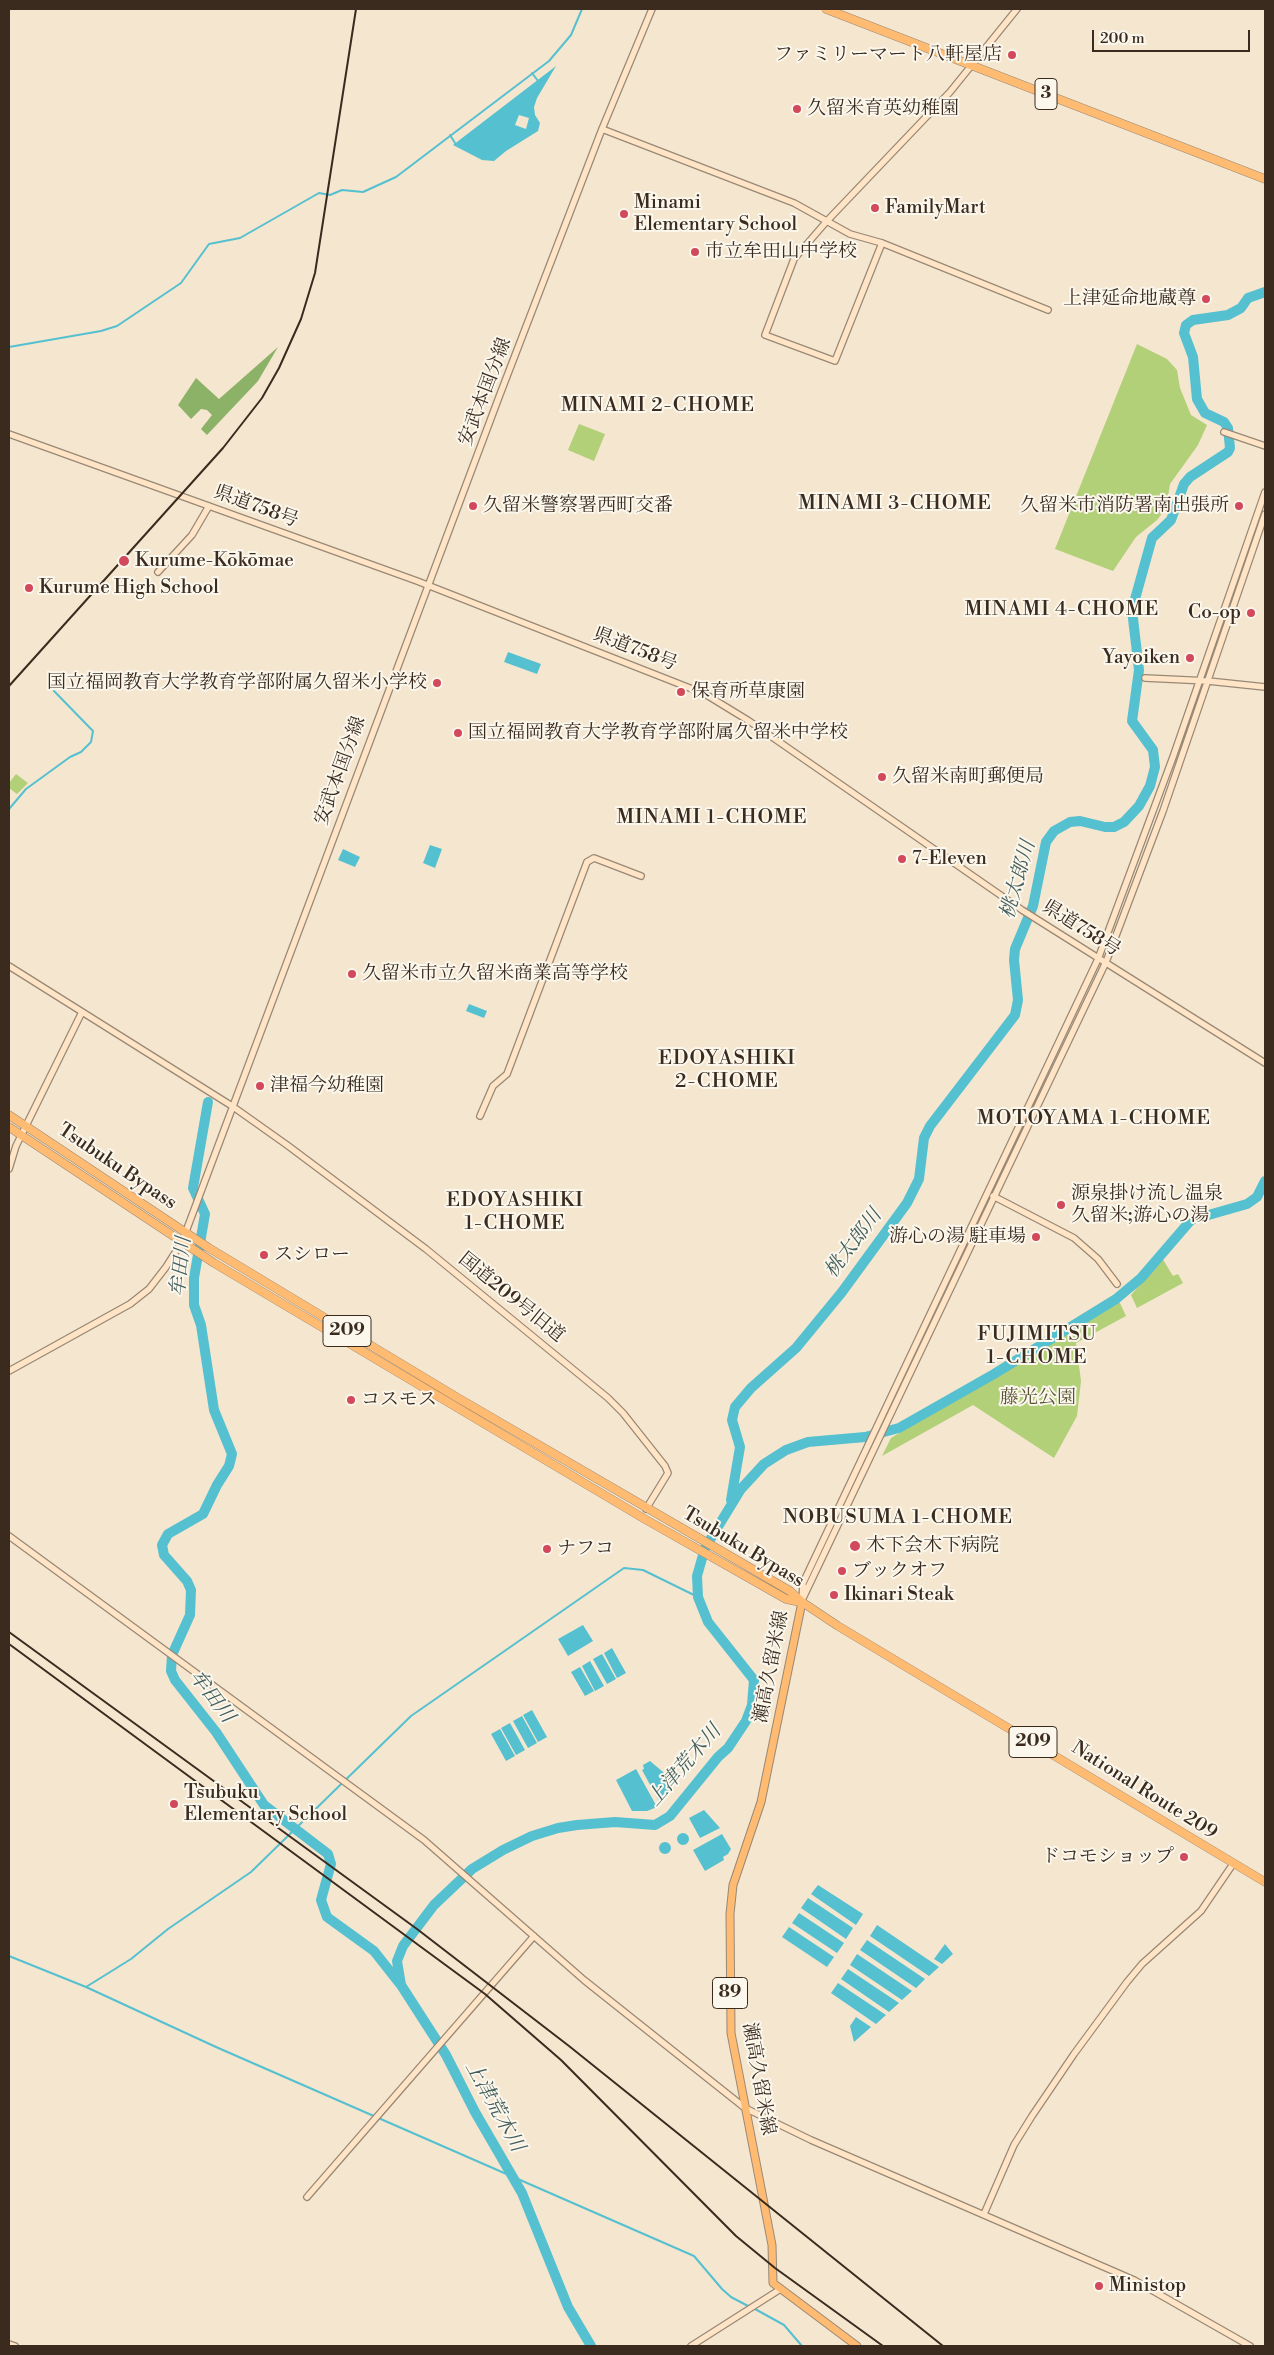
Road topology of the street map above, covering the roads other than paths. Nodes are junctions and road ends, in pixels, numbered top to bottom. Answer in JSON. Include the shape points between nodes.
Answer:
{"nodes":[{"id":1,"x":652,"y":9,"type":"edge"},
{"id":2,"x":826,"y":9,"type":"edge"},
{"id":3,"x":1016,"y":9,"type":"edge"},
{"id":4,"x":970,"y":66,"type":"junction"},
{"id":5,"x":602,"y":129,"type":"junction"},
{"id":6,"x":1265,"y":179,"type":"edge"},
{"id":7,"x":826,"y":222,"type":"junction"},
{"id":8,"x":882,"y":243,"type":"junction"},
{"id":9,"x":1048,"y":310,"type":"dead end"},
{"id":10,"x":1224,"y":432,"type":"dead end"},
{"id":11,"x":9,"y":434,"type":"edge"},
{"id":12,"x":1265,"y":446,"type":"edge"},
{"id":13,"x":1265,"y":492,"type":"edge"},
{"id":14,"x":209,"y":506,"type":"junction"},
{"id":15,"x":1265,"y":514,"type":"edge"},
{"id":16,"x":158,"y":572,"type":"dead end"},
{"id":17,"x":428,"y":586,"type":"junction"},
{"id":18,"x":1145,"y":678,"type":"dead end"},
{"id":19,"x":1200,"y":681,"type":"junction"},
{"id":20,"x":1208,"y":681,"type":"junction"},
{"id":21,"x":1265,"y":687,"type":"edge"},
{"id":22,"x":640,"y":876,"type":"dead end"},
{"id":23,"x":1098,"y":958,"type":"junction"},
{"id":24,"x":1106,"y":962,"type":"junction"},
{"id":25,"x":9,"y":966,"type":"edge"},
{"id":26,"x":82,"y":1012,"type":"junction"},
{"id":27,"x":1265,"y":1063,"type":"edge"},
{"id":28,"x":232,"y":1106,"type":"junction"},
{"id":29,"x":9,"y":1115,"type":"edge"},
{"id":30,"x":480,"y":1116,"type":"dead end"},
{"id":31,"x":26,"y":1126,"type":"junction"},
{"id":32,"x":9,"y":1127,"type":"edge"},
{"id":33,"x":22,"y":1135,"type":"junction"},
{"id":34,"x":9,"y":1169,"type":"edge"},
{"id":35,"x":987,"y":1193,"type":"junction"},
{"id":36,"x":995,"y":1196,"type":"junction"},
{"id":37,"x":185,"y":1233,"type":"junction"},
{"id":38,"x":182,"y":1242,"type":"junction"},
{"id":39,"x":1117,"y":1284,"type":"dead end"},
{"id":40,"x":9,"y":1371,"type":"edge"},
{"id":41,"x":646,"y":1509,"type":"junction"},
{"id":42,"x":9,"y":1536,"type":"edge"},
{"id":43,"x":802,"y":1602,"type":"junction"},
{"id":44,"x":1233,"y":1864,"type":"junction"},
{"id":45,"x":1265,"y":1882,"type":"edge"},
{"id":46,"x":534,"y":1936,"type":"junction"},
{"id":47,"x":745,"y":2108,"type":"junction"},
{"id":48,"x":307,"y":2197,"type":"dead end"},
{"id":49,"x":984,"y":2214,"type":"junction"},
{"id":50,"x":779,"y":2290,"type":"junction"},
{"id":51,"x":9,"y":2344,"type":"edge"},
{"id":52,"x":15,"y":2346,"type":"edge"},
{"id":53,"x":691,"y":2346,"type":"edge"},
{"id":54,"x":857,"y":2346,"type":"edge"},
{"id":55,"x":1250,"y":2346,"type":"edge"}],
"edges":[{"from":1,"to":5,"type":"street","name":"安武本国分線"},
{"from":2,"to":4,"type":"highway","number":"3"},
{"from":3,"to":4,"type":"street"},
{"from":4,"to":6,"type":"highway","number":"3"},
{"from":4,"to":7,"type":"street","via":[[950,92]]},
{"from":5,"to":7,"type":"street","via":[[794,202]]},
{"from":5,"to":17,"type":"street","name":"安武本国分線"},
{"from":7,"to":8,"type":"street","via":[[850,234]]},
{"from":7,"to":8,"type":"street","via":[[794,259],[765,335],[835,361]]},
{"from":8,"to":9,"type":"street"},
{"from":10,"to":12,"type":"street"},
{"from":11,"to":14,"type":"street","name":"県道758号"},
{"from":13,"to":19,"type":"street"},
{"from":14,"to":16,"type":"street","via":[[192,535]]},
{"from":14,"to":17,"type":"street","name":"県道758号"},
{"from":15,"to":20,"type":"street"},
{"from":17,"to":23,"type":"street","name":"県道758号","via":[[716,700],[1022,910]]},
{"from":17,"to":28,"type":"street","name":"安武本国分線"},
{"from":18,"to":19,"type":"street"},
{"from":19,"to":20,"type":"street"},
{"from":19,"to":23,"type":"street"},
{"from":20,"to":21,"type":"street"},
{"from":20,"to":24,"type":"street"},
{"from":22,"to":30,"type":"street","via":[[594,858],[587,862],[507,1074],[493,1086]]},
{"from":23,"to":24,"type":"street","name":"県道758号"},
{"from":23,"to":35,"type":"street"},
{"from":24,"to":27,"type":"street","name":"県道758号"},
{"from":24,"to":36,"type":"street"},
{"from":25,"to":26,"type":"street"},
{"from":26,"to":28,"type":"street"},
{"from":26,"to":31,"type":"street"},
{"from":28,"to":37,"type":"street","name":"安武本国分線"},
{"from":28,"to":41,"type":"street","name":"国道209号旧道","via":[[426,1249],[618,1408],[668,1473]]},
{"from":29,"to":31,"type":"highway","name":"Tsubuku Bypass","number":"209"},
{"from":31,"to":33,"type":"street"},
{"from":31,"to":37,"type":"highway","name":"Tsubuku Bypass","number":"209"},
{"from":32,"to":33,"type":"highway","name":"Tsubuku Bypass","number":"209"},
{"from":33,"to":34,"type":"street"},
{"from":33,"to":38,"type":"highway","name":"Tsubuku Bypass","number":"209"},
{"from":35,"to":36,"type":"street"},
{"from":35,"to":43,"type":"street","via":[[802,1583]]},
{"from":36,"to":39,"type":"street","via":[[1074,1238],[1098,1259]]},
{"from":36,"to":43,"type":"street"},
{"from":37,"to":38,"type":"street","name":"安武本国分線"},
{"from":37,"to":41,"type":"highway","name":"Tsubuku Bypass","number":"209"},
{"from":38,"to":40,"type":"street","name":"安武本国分線","via":[[149,1289],[130,1304]]},
{"from":38,"to":43,"type":"highway","name":"Tsubuku Bypass","number":"209","via":[[721,1563],[786,1599]]},
{"from":41,"to":43,"type":"highway","name":"Tsubuku Bypass","number":"209","via":[[790,1591]]},
{"from":42,"to":46,"type":"street","via":[[393,1817],[457,1867]]},
{"from":43,"to":44,"type":"highway","name":"National Route 209","number":"209"},
{"from":43,"to":47,"type":"main road","name":"瀬高久留米線","number":"89","via":[[761,1802],[733,1885],[730,1914],[731,2033]]},
{"from":44,"to":45,"type":"highway","name":"National Route 209","number":"209"},
{"from":44,"to":49,"type":"street","via":[[1201,1911],[1137,1970],[1074,2054],[1014,2145]]},
{"from":46,"to":47,"type":"street","via":[[584,1980]]},
{"from":46,"to":48,"type":"street"},
{"from":47,"to":49,"type":"street"},
{"from":47,"to":50,"type":"main road","name":"瀬高久留米線","number":"89","via":[[772,2245],[773,2283]]},
{"from":49,"to":55,"type":"street","via":[[1134,2280]]},
{"from":50,"to":53,"type":"street"},
{"from":50,"to":54,"type":"main road"},
{"from":51,"to":52,"type":"street"}]}
